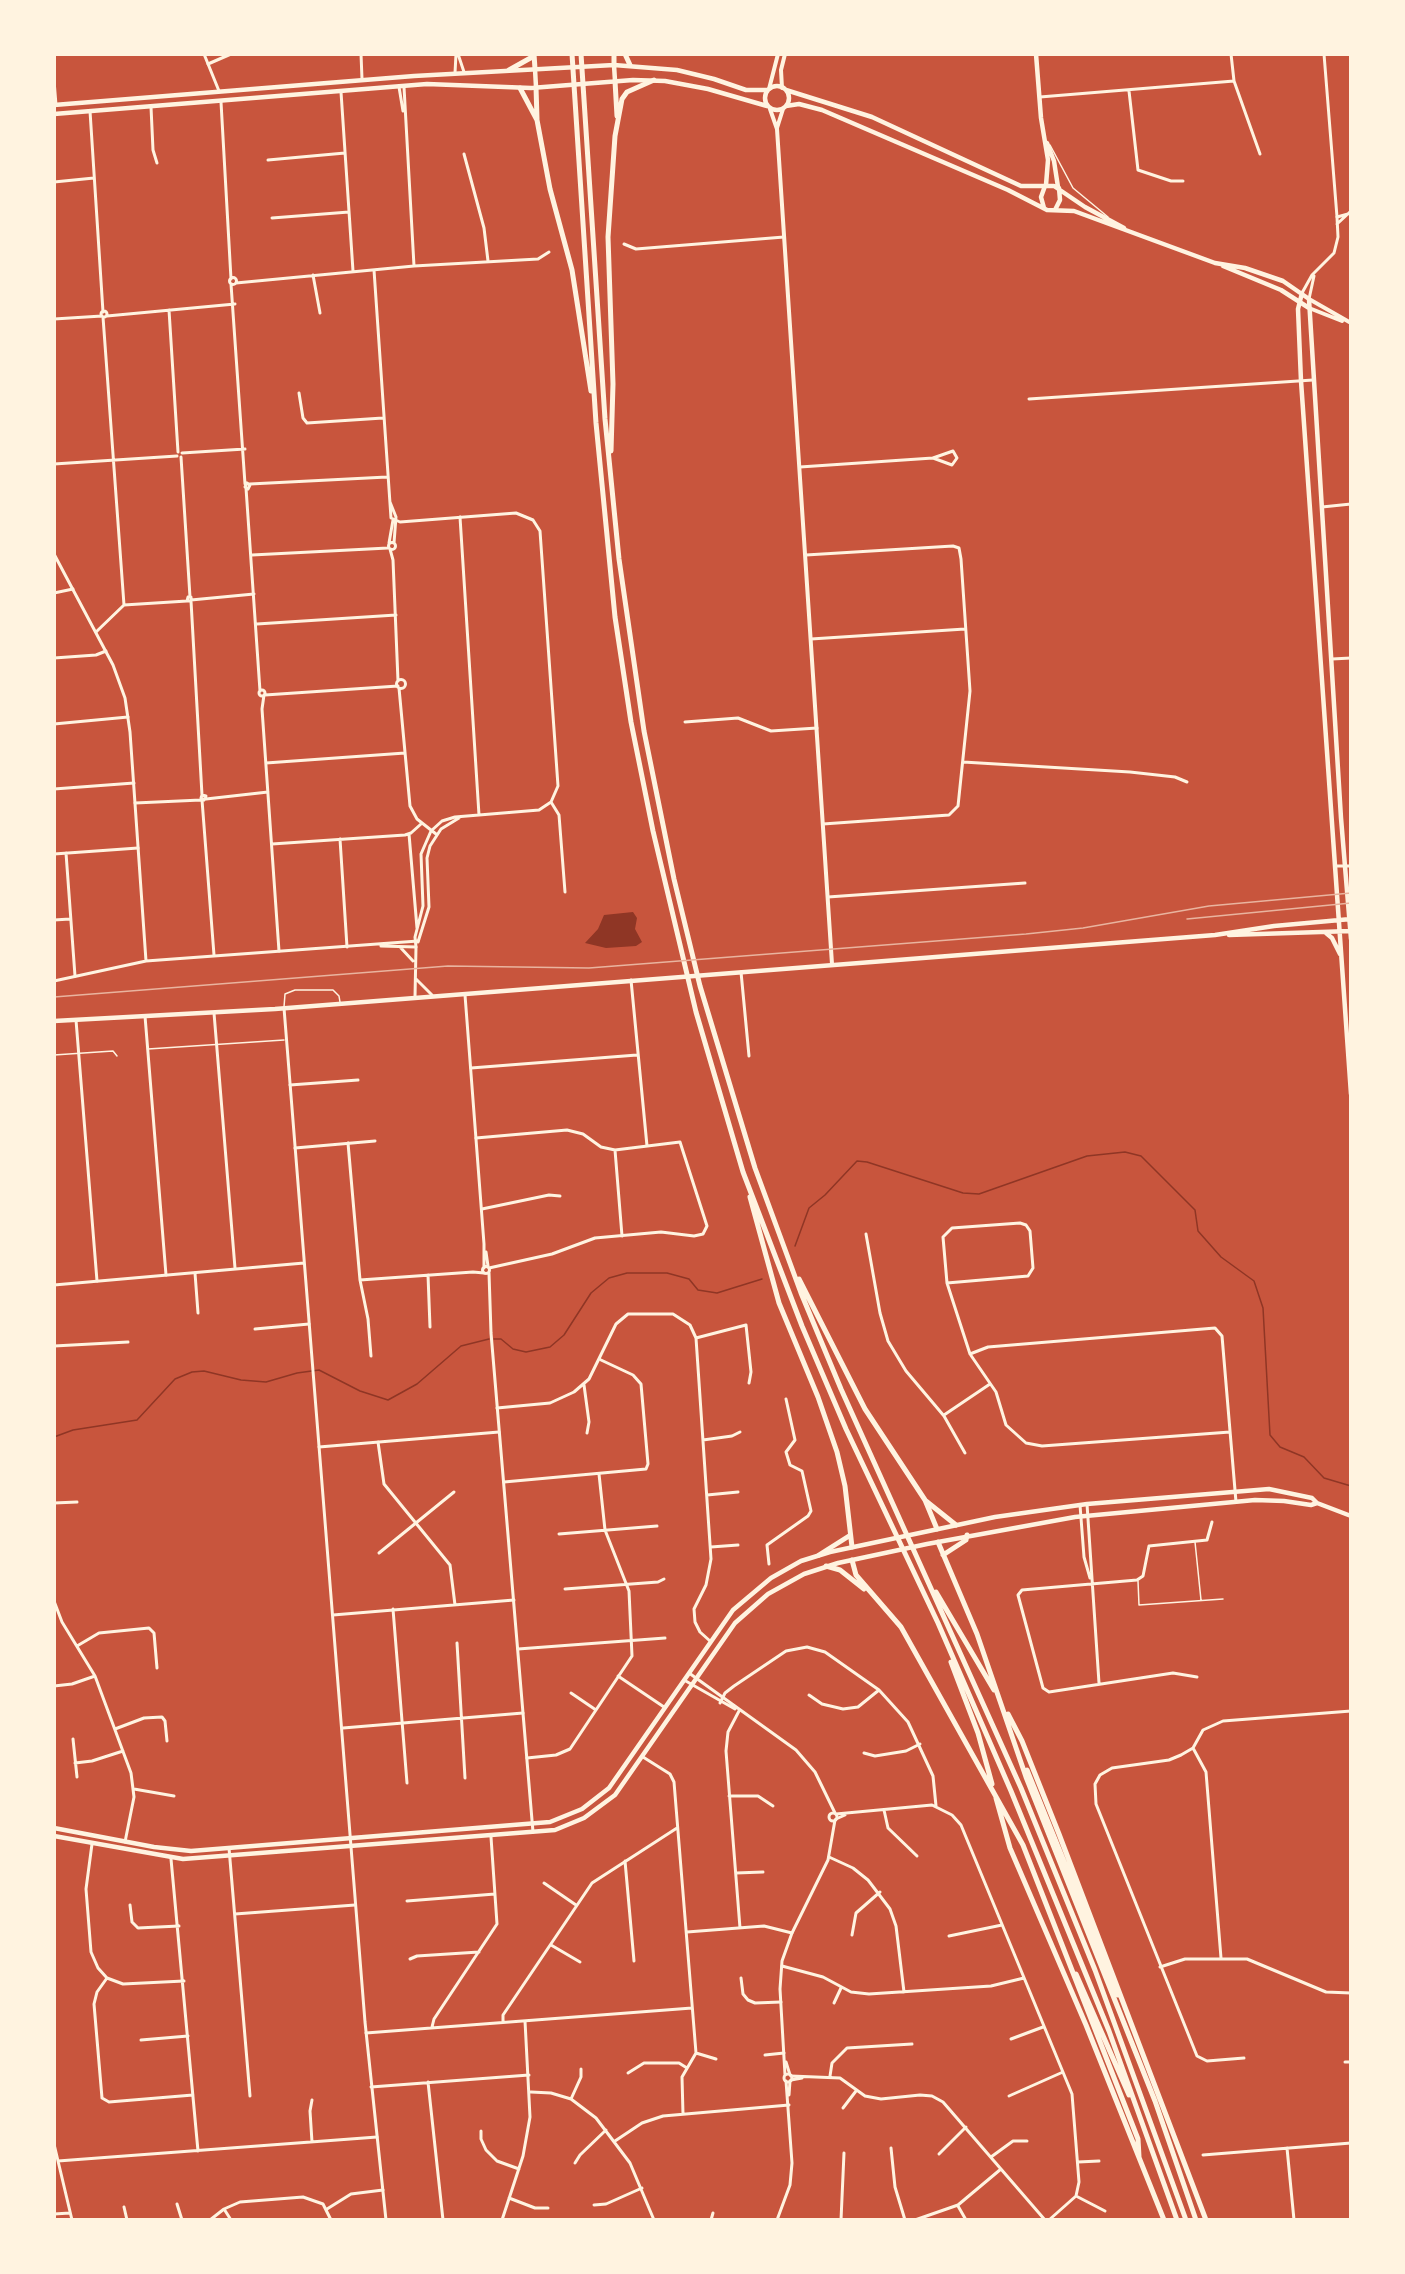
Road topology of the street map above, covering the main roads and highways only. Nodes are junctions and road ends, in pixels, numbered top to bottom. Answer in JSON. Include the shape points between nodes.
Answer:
{"nodes":[{"id":1,"x":614,"y":54,"type":"edge"},
{"id":2,"x":625,"y":54,"type":"edge"},
{"id":3,"x":778,"y":54,"type":"edge"},
{"id":4,"x":785,"y":54,"type":"edge"},
{"id":5,"x":1036,"y":54,"type":"edge"},
{"id":6,"x":534,"y":55,"type":"edge"},
{"id":7,"x":572,"y":56,"type":"edge"},
{"id":8,"x":581,"y":56,"type":"edge"},
{"id":9,"x":614,"y":65,"type":"junction"},
{"id":10,"x":630,"y":65,"type":"junction"},
{"id":11,"x":535,"y":69,"type":"junction"},
{"id":12,"x":509,"y":70,"type":"junction"},
{"id":13,"x":401,"y":78,"type":"junction"},
{"id":14,"x":654,"y":80,"type":"junction"},
{"id":15,"x":615,"y":81,"type":"junction"},
{"id":16,"x":402,"y":87,"type":"junction"},
{"id":17,"x":536,"y":87,"type":"junction"},
{"id":18,"x":520,"y":88,"type":"junction"},
{"id":19,"x":768,"y":89,"type":"junction"},
{"id":20,"x":784,"y":89,"type":"junction"},
{"id":21,"x":220,"y":93,"type":"junction"},
{"id":22,"x":221,"y":102,"type":"junction"},
{"id":23,"x":90,"y":103,"type":"junction"},
{"id":24,"x":55,"y":105,"type":"edge"},
{"id":25,"x":768,"y":108,"type":"junction"},
{"id":26,"x":785,"y":108,"type":"junction"},
{"id":27,"x":90,"y":111,"type":"junction"},
{"id":28,"x":54,"y":114,"type":"edge"},
{"id":29,"x":537,"y":120,"type":"junction"},
{"id":30,"x":617,"y":121,"type":"junction"},
{"id":31,"x":777,"y":129,"type":"junction"},
{"id":32,"x":1045,"y":137,"type":"junction"},
{"id":33,"x":1046,"y":186,"type":"junction"},
{"id":34,"x":1059,"y":188,"type":"junction"},
{"id":35,"x":1044,"y":208,"type":"junction"},
{"id":36,"x":1055,"y":210,"type":"junction"},
{"id":37,"x":1134,"y":234,"type":"junction"},
{"id":38,"x":1215,"y":262,"type":"junction"},
{"id":39,"x":1302,"y":293,"type":"junction"},
{"id":40,"x":1309,"y":299,"type":"junction"},
{"id":41,"x":1299,"y":301,"type":"junction"},
{"id":42,"x":1309,"y":308,"type":"junction"},
{"id":43,"x":1348,"y":322,"type":"edge"},
{"id":44,"x":596,"y":423,"type":"junction"},
{"id":45,"x":610,"y":466,"type":"junction"},
{"id":46,"x":1320,"y":478,"type":"junction"},
{"id":47,"x":1308,"y":479,"type":"junction"},
{"id":48,"x":1329,"y":631,"type":"junction"},
{"id":49,"x":1317,"y":632,"type":"junction"},
{"id":50,"x":1350,"y":919,"type":"edge"},
{"id":51,"x":1339,"y":921,"type":"junction"},
{"id":52,"x":1351,"y":931,"type":"edge"},
{"id":53,"x":1340,"y":932,"type":"junction"},
{"id":54,"x":1326,"y":933,"type":"junction"},
{"id":55,"x":1215,"y":935,"type":"junction"},
{"id":56,"x":1351,"y":939,"type":"edge"},
{"id":57,"x":1341,"y":957,"type":"junction"},
{"id":58,"x":832,"y":964,"type":"junction"},
{"id":59,"x":54,"y":1021,"type":"edge"},
{"id":60,"x":1351,"y":1094,"type":"edge"},
{"id":61,"x":743,"y":1172,"type":"junction"},
{"id":62,"x":784,"y":1249,"type":"junction"},
{"id":63,"x":925,"y":1500,"type":"junction"},
{"id":64,"x":1317,"y":1503,"type":"junction"},
{"id":65,"x":1351,"y":1516,"type":"edge"},
{"id":66,"x":956,"y":1525,"type":"junction"},
{"id":67,"x":937,"y":1529,"type":"junction"},
{"id":68,"x":967,"y":1535,"type":"junction"},
{"id":69,"x":849,"y":1536,"type":"junction"},
{"id":70,"x":938,"y":1542,"type":"junction"},
{"id":71,"x":852,"y":1547,"type":"junction"},
{"id":72,"x":819,"y":1555,"type":"junction"},
{"id":73,"x":944,"y":1556,"type":"junction"},
{"id":74,"x":852,"y":1560,"type":"junction"},
{"id":75,"x":826,"y":1566,"type":"junction"},
{"id":76,"x":922,"y":1570,"type":"junction"},
{"id":77,"x":870,"y":1593,"type":"junction"},
{"id":78,"x":938,"y":1623,"type":"junction"},
{"id":79,"x":1012,"y":1736,"type":"junction"},
{"id":80,"x":54,"y":1828,"type":"edge"},
{"id":81,"x":54,"y":1836,"type":"edge"},
{"id":82,"x":1062,"y":1942,"type":"junction"},
{"id":83,"x":1174,"y":2136,"type":"junction"},
{"id":84,"x":1148,"y":2139,"type":"junction"},
{"id":85,"x":1139,"y":2157,"type":"junction"},
{"id":86,"x":1164,"y":2220,"type":"edge"},
{"id":87,"x":1177,"y":2220,"type":"edge"},
{"id":88,"x":1186,"y":2220,"type":"edge"},
{"id":89,"x":1196,"y":2220,"type":"edge"},
{"id":90,"x":1206,"y":2220,"type":"edge"}],
"edges":[{"from":1,"to":9,"type":"highway"},
{"from":2,"to":10,"type":"highway"},
{"from":3,"to":19,"type":"main road"},
{"from":4,"to":20,"type":"main road","via":[[781,70]]},
{"from":5,"to":32,"type":"main road"},
{"from":6,"to":11,"type":"highway"},
{"from":6,"to":12,"type":"highway"},
{"from":7,"to":44,"type":"highway"},
{"from":8,"to":45,"type":"highway"},
{"from":9,"to":10,"type":"main road"},
{"from":9,"to":11,"type":"main road"},
{"from":9,"to":15,"type":"main road"},
{"from":10,"to":19,"type":"main road","via":[[694,74],[746,90]]},
{"from":11,"to":12,"type":"main road"},
{"from":11,"to":17,"type":"main road"},
{"from":12,"to":13,"type":"main road"},
{"from":13,"to":16,"type":"main road"},
{"from":13,"to":21,"type":"main road"},
{"from":14,"to":15,"type":"main road"},
{"from":14,"to":25,"type":"main road","via":[[718,91]]},
{"from":14,"to":30,"type":"highway","via":[[627,92]]},
{"from":15,"to":17,"type":"main road"},
{"from":15,"to":30,"type":"highway"},
{"from":16,"to":18,"type":"main road","via":[[455,84]]},
{"from":16,"to":22,"type":"main road"},
{"from":17,"to":18,"type":"main road"},
{"from":17,"to":29,"type":"highway"},
{"from":18,"to":29,"type":"highway"},
{"from":19,"to":20,"type":"main road"},
{"from":19,"to":25,"type":"main road","via":[[764,99]]},
{"from":20,"to":26,"type":"main road","via":[[789,97]]},
{"from":20,"to":33,"type":"main road","via":[[898,128],[1016,184]]},
{"from":21,"to":22,"type":"main road"},
{"from":21,"to":23,"type":"main road"},
{"from":22,"to":27,"type":"main road"},
{"from":23,"to":24,"type":"main road"},
{"from":23,"to":27,"type":"main road"},
{"from":25,"to":26,"type":"main road"},
{"from":25,"to":31,"type":"main road"},
{"from":26,"to":31,"type":"main road"},
{"from":26,"to":35,"type":"main road","via":[[806,106],[845,118]]},
{"from":27,"to":28,"type":"main road"},
{"from":29,"to":44,"type":"highway","via":[[550,189],[572,270]]},
{"from":30,"to":45,"type":"highway","via":[[608,237],[613,384]]},
{"from":31,"to":58,"type":"main road"},
{"from":32,"to":33,"type":"main road","via":[[1049,171]]},
{"from":32,"to":34,"type":"main road"},
{"from":33,"to":34,"type":"main road"},
{"from":33,"to":35,"type":"main road","via":[[1041,197]]},
{"from":34,"to":36,"type":"main road","via":[[1061,199]]},
{"from":34,"to":37,"type":"main road"},
{"from":35,"to":36,"type":"main road"},
{"from":36,"to":37,"type":"main road","via":[[1074,211]]},
{"from":37,"to":38,"type":"main road"},
{"from":38,"to":39,"type":"main road","via":[[1274,278]]},
{"from":38,"to":41,"type":"main road"},
{"from":39,"to":40,"type":"main road"},
{"from":39,"to":41,"type":"main road"},
{"from":40,"to":42,"type":"main road"},
{"from":40,"to":43,"type":"main road"},
{"from":41,"to":42,"type":"main road"},
{"from":41,"to":47,"type":"main road"},
{"from":42,"to":43,"type":"main road"},
{"from":42,"to":46,"type":"main road"},
{"from":44,"to":61,"type":"highway","via":[[610,576],[626,690],[681,955]]},
{"from":45,"to":62,"type":"highway","via":[[621,580],[644,731],[692,954],[740,1123]]},
{"from":46,"to":47,"type":"main road"},
{"from":46,"to":48,"type":"main road"},
{"from":47,"to":49,"type":"main road"},
{"from":48,"to":49,"type":"main road"},
{"from":48,"to":50,"type":"main road"},
{"from":49,"to":51,"type":"main road"},
{"from":50,"to":51,"type":"main road"},
{"from":50,"to":52,"type":"main road"},
{"from":51,"to":53,"type":"main road"},
{"from":51,"to":55,"type":"main road"},
{"from":52,"to":53,"type":"main road"},
{"from":52,"to":56,"type":"main road"},
{"from":53,"to":54,"type":"main road"},
{"from":53,"to":57,"type":"main road"},
{"from":54,"to":55,"type":"main road"},
{"from":54,"to":57,"type":"main road"},
{"from":55,"to":58,"type":"main road"},
{"from":57,"to":60,"type":"main road","via":[[1346,975]]},
{"from":58,"to":59,"type":"main road","via":[[284,1008]]},
{"from":61,"to":69,"type":"highway","via":[[779,1303],[837,1452],[845,1486]]},
{"from":61,"to":78,"type":"highway","via":[[830,1392]]},
{"from":62,"to":63,"type":"highway","via":[[865,1409]]},
{"from":62,"to":76,"type":"highway","via":[[828,1360]]},
{"from":63,"to":66,"type":"highway"},
{"from":63,"to":67,"type":"highway"},
{"from":64,"to":65,"type":"main road"},
{"from":64,"to":66,"type":"main road","via":[[1312,1498],[1269,1489],[1087,1504]]},
{"from":64,"to":68,"type":"main road","via":[[1267,1500],[1088,1515]]},
{"from":66,"to":67,"type":"main road"},
{"from":67,"to":70,"type":"main road"},
{"from":67,"to":71,"type":"main road"},
{"from":68,"to":70,"type":"main road"},
{"from":68,"to":73,"type":"highway","via":[[966,1540]]},
{"from":69,"to":71,"type":"highway"},
{"from":69,"to":72,"type":"highway"},
{"from":70,"to":73,"type":"highway"},
{"from":70,"to":74,"type":"main road"},
{"from":71,"to":72,"type":"main road"},
{"from":71,"to":74,"type":"main road"},
{"from":72,"to":80,"type":"main road","via":[[792,1565],[738,1605],[623,1772],[600,1797],[566,1816],[532,1824],[180,1851]]},
{"from":73,"to":79,"type":"highway","via":[[986,1658]]},
{"from":74,"to":75,"type":"main road"},
{"from":74,"to":77,"type":"highway","via":[[856,1575]]},
{"from":75,"to":77,"type":"highway","via":[[840,1570]]},
{"from":75,"to":81,"type":"main road","via":[[788,1581],[744,1613],[621,1788],[598,1809],[569,1825],[491,1837],[230,1857],[171,1858]]},
{"from":76,"to":83,"type":"highway","via":[[1022,1741]]},
{"from":76,"to":88,"type":"highway","via":[[1021,1788],[1073,1915]]},
{"from":77,"to":82,"type":"highway","via":[[901,1627],[1008,1814]]},
{"from":78,"to":84,"type":"highway","via":[[1065,1920]]},
{"from":78,"to":85,"type":"highway","via":[[978,1733],[1010,1848]]},
{"from":79,"to":83,"type":"highway"},
{"from":79,"to":89,"type":"highway","via":[[1155,2101]]},
{"from":82,"to":84,"type":"highway"},
{"from":82,"to":85,"type":"highway","via":[[1138,2139]]},
{"from":83,"to":90,"type":"highway"},
{"from":84,"to":87,"type":"highway"},
{"from":85,"to":86,"type":"highway"}]}
